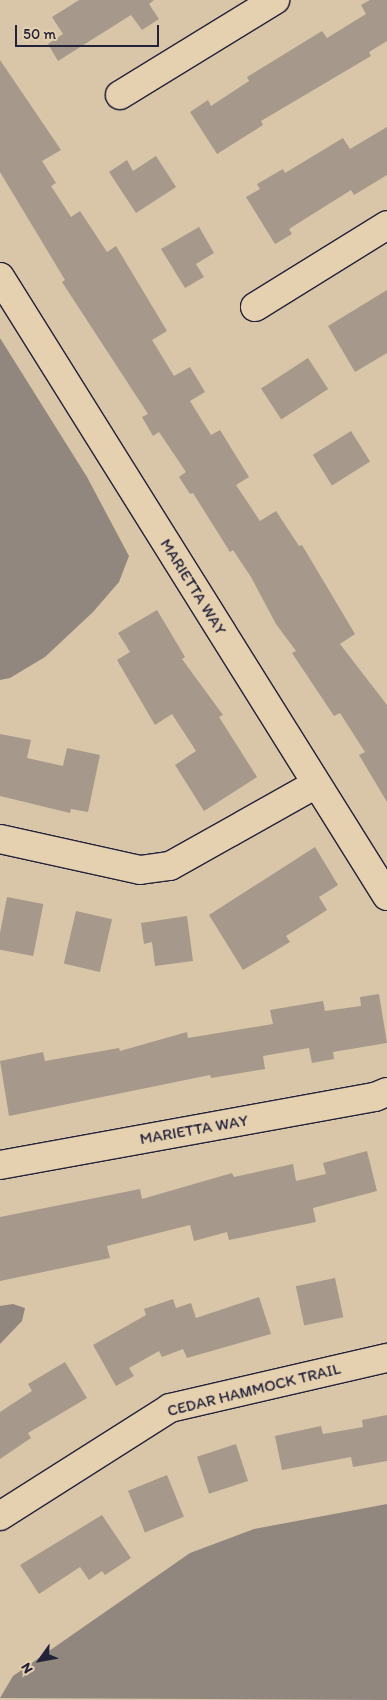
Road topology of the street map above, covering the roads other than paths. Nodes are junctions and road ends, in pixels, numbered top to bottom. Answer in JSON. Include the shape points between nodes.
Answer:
{"nodes":[{"id":1,"x":275,"y":0,"type":"edge"},
{"id":2,"x":120,"y":95,"type":"dead end"},
{"id":3,"x":387,"y":225,"type":"edge"},
{"id":4,"x":0,"y":278,"type":"edge"},
{"id":5,"x":255,"y":307,"type":"dead end"},
{"id":6,"x":316,"y":784,"type":"junction"},
{"id":7,"x":0,"y":839,"type":"edge"},
{"id":8,"x":387,"y":896,"type":"edge"},
{"id":9,"x":387,"y":1092,"type":"edge"},
{"id":10,"x":0,"y":1165,"type":"edge"},
{"id":11,"x":387,"y":1358,"type":"edge"},
{"id":12,"x":0,"y":1516,"type":"edge"}],
"edges":[{"from":1,"to":2,"type":"street"},
{"from":3,"to":5,"type":"street"},
{"from":4,"to":6,"type":"street","name":"MARIETTA WAY"},
{"from":6,"to":7,"type":"street","via":[[170,866],[140,870]]},
{"from":6,"to":8,"type":"street","name":"MARIETTA WAY"},
{"from":9,"to":10,"type":"street","name":"MARIETTA WAY","via":[[375,1097]]},
{"from":11,"to":12,"type":"street","name":"CEDAR HAMMOCK TRAIL","via":[[170,1408]]}]}
